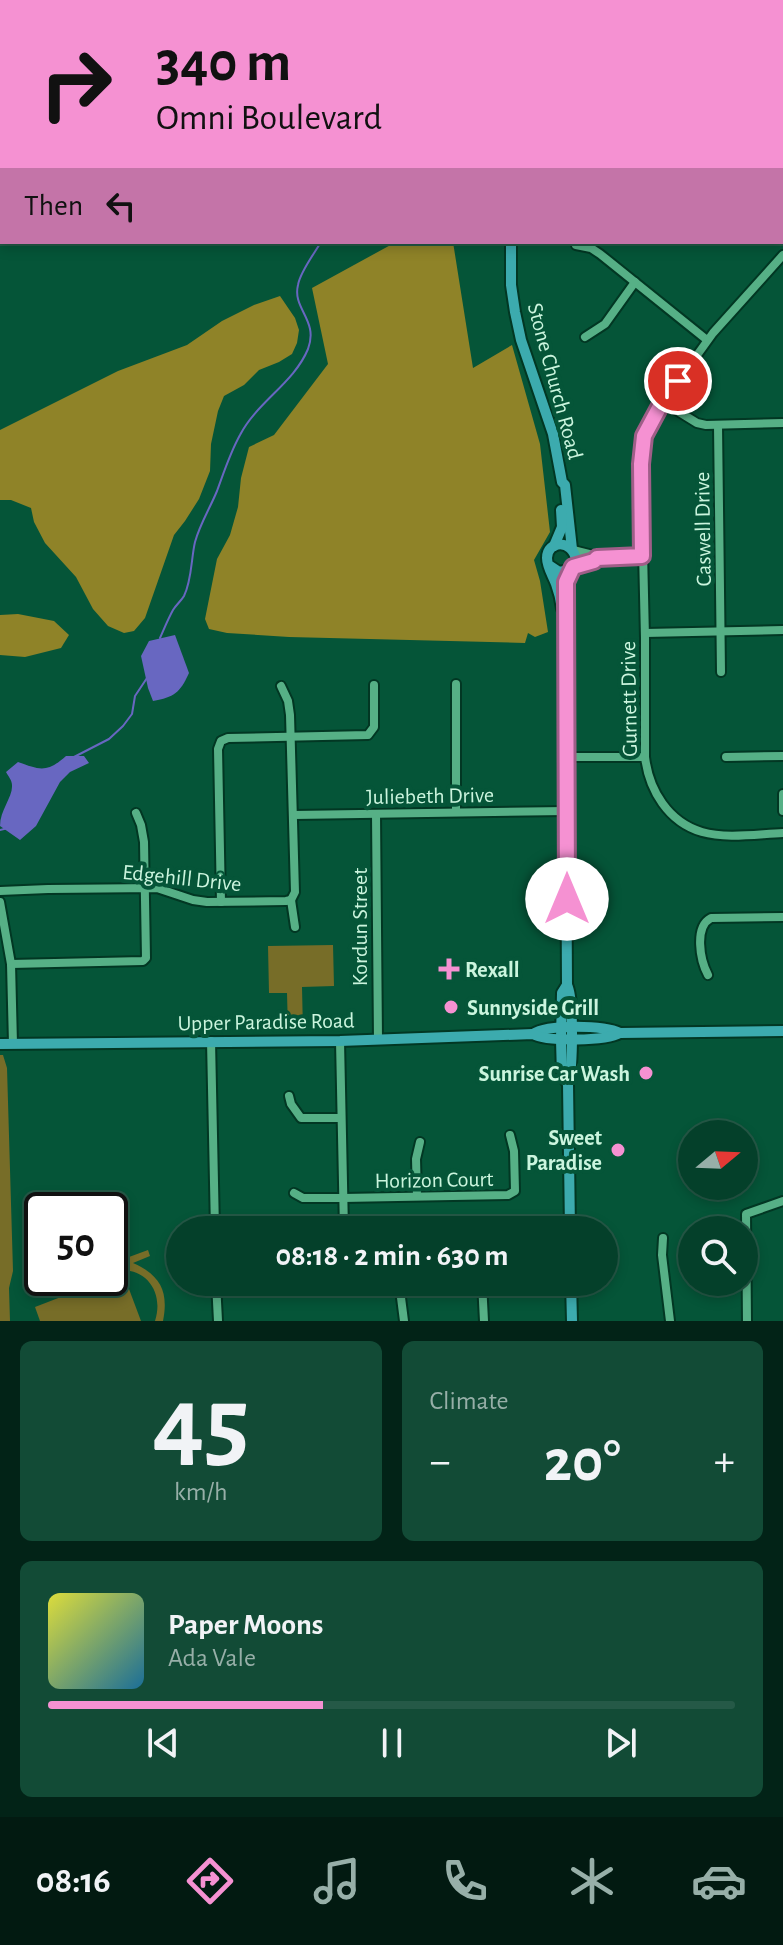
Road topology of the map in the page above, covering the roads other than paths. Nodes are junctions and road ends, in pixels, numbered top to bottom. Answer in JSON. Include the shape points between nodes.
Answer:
{"nodes":[{"id":1,"x":511,"y":244,"type":"edge"},
{"id":2,"x":576,"y":245,"type":"dead end"},
{"id":3,"x":783,"y":255,"type":"edge"},
{"id":4,"x":635,"y":282,"type":"junction"},
{"id":5,"x":585,"y":337,"type":"dead end"},
{"id":6,"x":707,"y":340,"type":"junction"},
{"id":7,"x":663,"y":402,"type":"junction"},
{"id":8,"x":783,"y":423,"type":"edge"},
{"id":9,"x":718,"y":425,"type":"junction"},
{"id":10,"x":562,"y":482,"type":"junction"},
{"id":11,"x":554,"y":546,"type":"junction"},
{"id":12,"x":572,"y":549,"type":"junction"},
{"id":13,"x":642,"y":556,"type":"junction"},
{"id":14,"x":597,"y":558,"type":"junction"},
{"id":15,"x":550,"y":566,"type":"junction"},
{"id":16,"x":571,"y":568,"type":"junction"},
{"id":17,"x":565,"y":619,"type":"junction"},
{"id":18,"x":783,"y":630,"type":"edge"},
{"id":19,"x":721,"y":631,"type":"junction"},
{"id":20,"x":645,"y":633,"type":"junction"},
{"id":21,"x":721,"y":672,"type":"dead end"},
{"id":22,"x":456,"y":684,"type":"dead end"},
{"id":23,"x":374,"y":685,"type":"dead end"},
{"id":24,"x":281,"y":686,"type":"dead end"},
{"id":25,"x":291,"y":737,"type":"junction"},
{"id":26,"x":783,"y":756,"type":"edge"},
{"id":27,"x":567,"y":757,"type":"junction"},
{"id":28,"x":645,"y":757,"type":"junction"},
{"id":29,"x":726,"y":757,"type":"dead end"},
{"id":30,"x":783,"y":794,"type":"edge"},
{"id":31,"x":566,"y":811,"type":"junction"},
{"id":32,"x":783,"y":811,"type":"edge"},
{"id":33,"x":456,"y":812,"type":"junction"},
{"id":34,"x":136,"y":813,"type":"dead end"},
{"id":35,"x":376,"y":814,"type":"junction"},
{"id":36,"x":294,"y":815,"type":"junction"},
{"id":37,"x":783,"y":833,"type":"edge"},
{"id":38,"x":145,"y":888,"type":"junction"},
{"id":39,"x":0,"y":891,"type":"edge"},
{"id":40,"x":291,"y":900,"type":"junction"},
{"id":41,"x":0,"y":902,"type":"edge"},
{"id":42,"x":221,"y":902,"type":"junction"},
{"id":43,"x":783,"y":917,"type":"edge"},
{"id":44,"x":295,"y":927,"type":"dead end"},
{"id":45,"x":11,"y":964,"type":"junction"},
{"id":46,"x":708,"y":975,"type":"dead end"},
{"id":47,"x":783,"y":1031,"type":"edge"},
{"id":48,"x":566,"y":1034,"type":"junction"},
{"id":49,"x":378,"y":1040,"type":"junction"},
{"id":50,"x":211,"y":1041,"type":"junction"},
{"id":51,"x":340,"y":1041,"type":"junction"},
{"id":52,"x":0,"y":1044,"type":"edge"},
{"id":53,"x":13,"y":1044,"type":"junction"},
{"id":54,"x":289,"y":1096,"type":"dead end"},
{"id":55,"x":341,"y":1118,"type":"junction"},
{"id":56,"x":510,"y":1135,"type":"dead end"},
{"id":57,"x":420,"y":1142,"type":"dead end"},
{"id":58,"x":294,"y":1193,"type":"dead end"},
{"id":59,"x":417,"y":1196,"type":"junction"},
{"id":60,"x":343,"y":1198,"type":"junction"},
{"id":61,"x":783,"y":1201,"type":"edge"},
{"id":62,"x":215,"y":1216,"type":"edge"},
{"id":63,"x":344,"y":1216,"type":"edge"},
{"id":64,"x":570,"y":1216,"type":"edge"},
{"id":65,"x":663,"y":1238,"type":"dead end"},
{"id":66,"x":217,"y":1296,"type":"edge"},
{"id":67,"x":402,"y":1296,"type":"edge"},
{"id":68,"x":483,"y":1296,"type":"edge"},
{"id":69,"x":571,"y":1296,"type":"edge"},
{"id":70,"x":218,"y":1321,"type":"edge"},
{"id":71,"x":404,"y":1321,"type":"edge"},
{"id":72,"x":484,"y":1321,"type":"edge"},
{"id":73,"x":572,"y":1321,"type":"edge"},
{"id":74,"x":670,"y":1321,"type":"edge"},
{"id":75,"x":747,"y":1321,"type":"edge"}],
"edges":[{"from":1,"to":10,"type":"main road","name":"Stone Church Road","via":[[518,326],[553,434]]},
{"from":2,"to":4,"type":"street","via":[[591,248]]},
{"from":3,"to":6,"type":"street","name":"Gurnett Drive"},
{"from":4,"to":5,"type":"street","via":[[605,324]]},
{"from":4,"to":6,"type":"street"},
{"from":6,"to":7,"type":"street","name":"Gurnett Drive"},
{"from":7,"to":9,"type":"street","via":[[697,423]]},
{"from":7,"to":13,"type":"street","name":"Gurnett Drive","via":[[644,436]]},
{"from":8,"to":9,"type":"street"},
{"from":9,"to":19,"type":"street","name":"Caswell Drive"},
{"from":10,"to":11,"type":"main road","name":"Stone Church Road","via":[[562,527]]},
{"from":10,"to":12,"type":"main road","name":"Stone Church Road"},
{"from":11,"to":12,"type":"main road"},
{"from":11,"to":15,"type":"main road","via":[[547,555]]},
{"from":12,"to":14,"type":"street"},
{"from":12,"to":16,"type":"main road","via":[[576,560]]},
{"from":13,"to":14,"type":"street"},
{"from":13,"to":20,"type":"street","name":"Gurnett Drive"},
{"from":14,"to":16,"type":"street"},
{"from":15,"to":16,"type":"main road","via":[[559,572]]},
{"from":15,"to":17,"type":"main road"},
{"from":16,"to":17,"type":"main road"},
{"from":17,"to":27,"type":"main road"},
{"from":18,"to":19,"type":"street"},
{"from":19,"to":20,"type":"street"},
{"from":19,"to":21,"type":"street","name":"Caswell Drive"},
{"from":20,"to":28,"type":"street","name":"Gurnett Drive"},
{"from":22,"to":33,"type":"street"},
{"from":23,"to":25,"type":"street","via":[[371,733]]},
{"from":24,"to":25,"type":"street"},
{"from":25,"to":36,"type":"street"},
{"from":25,"to":42,"type":"street","via":[[221,741]]},
{"from":26,"to":29,"type":"street"},
{"from":27,"to":28,"type":"street"},
{"from":27,"to":31,"type":"main road"},
{"from":28,"to":37,"type":"street","name":"Gurnett Drive","via":[[652,788],[686,826],[723,835]]},
{"from":30,"to":32,"type":"street"},
{"from":31,"to":33,"type":"street","name":"Juliebeth Drive"},
{"from":31,"to":48,"type":"main road","via":[[571,993]]},
{"from":33,"to":35,"type":"street","name":"Juliebeth Drive"},
{"from":34,"to":38,"type":"street","via":[[144,842]]},
{"from":35,"to":36,"type":"street","name":"Juliebeth Drive"},
{"from":35,"to":49,"type":"street","name":"Kordun Street"},
{"from":36,"to":40,"type":"street"},
{"from":38,"to":39,"type":"street","name":"Edgehill Drive"},
{"from":38,"to":42,"type":"street","name":"Edgehill Drive"},
{"from":38,"to":45,"type":"street","via":[[143,961]]},
{"from":40,"to":42,"type":"street","name":"Edgehill Drive"},
{"from":40,"to":44,"type":"street"},
{"from":41,"to":45,"type":"street"},
{"from":43,"to":46,"type":"street","via":[[705,921],[701,953]]},
{"from":45,"to":53,"type":"street"},
{"from":47,"to":48,"type":"main road","name":"Upper Paradise Road","via":[[620,1033],[610,1028]]},
{"from":48,"to":49,"type":"main road","name":"Upper Paradise Road"},
{"from":48,"to":64,"type":"main road","via":[[571,1076]]},
{"from":49,"to":51,"type":"main road","name":"Upper Paradise Road"},
{"from":50,"to":51,"type":"main road","name":"Upper Paradise Road"},
{"from":50,"to":53,"type":"main road","name":"Upper Paradise Road"},
{"from":50,"to":62,"type":"street"},
{"from":51,"to":55,"type":"street"},
{"from":52,"to":53,"type":"main road","name":"Upper Paradise Road"},
{"from":54,"to":55,"type":"street","via":[[301,1118]]},
{"from":55,"to":60,"type":"street"},
{"from":56,"to":59,"type":"street","name":"Horizon Court","via":[[514,1194]]},
{"from":57,"to":59,"type":"street"},
{"from":58,"to":60,"type":"street","name":"Horizon Court","via":[[303,1198]]},
{"from":59,"to":60,"type":"street","name":"Horizon Court"},
{"from":60,"to":63,"type":"street"},
{"from":61,"to":75,"type":"street","via":[[746,1214]]},
{"from":65,"to":74,"type":"street"},
{"from":66,"to":70,"type":"street"},
{"from":67,"to":71,"type":"street"},
{"from":68,"to":72,"type":"street"},
{"from":69,"to":73,"type":"main road"}]}
